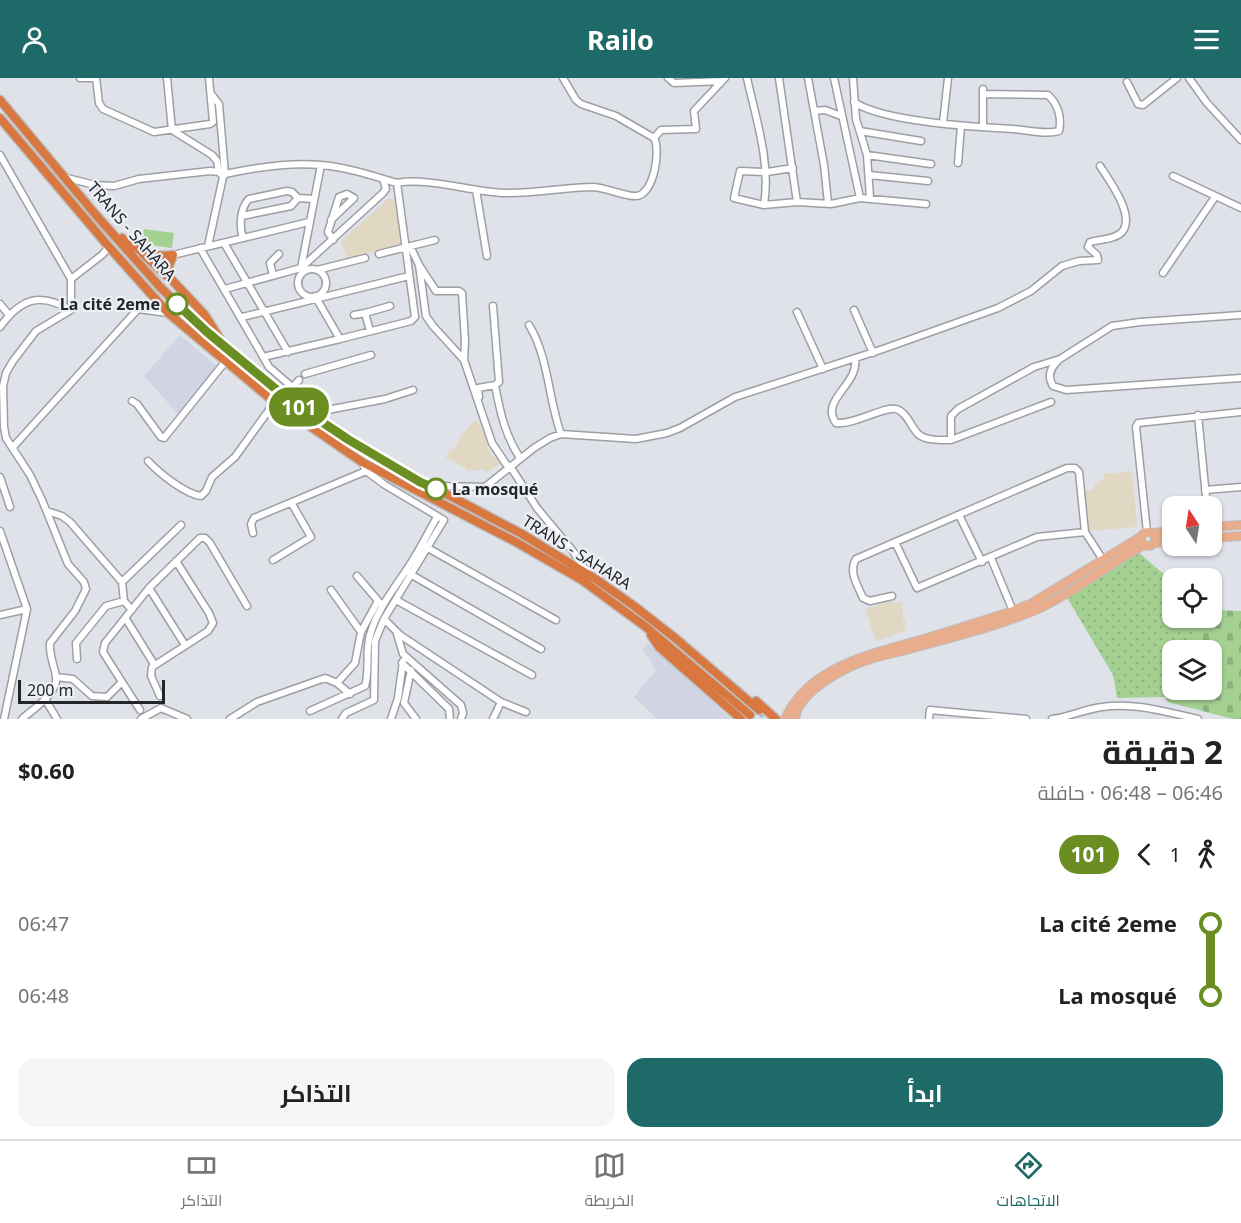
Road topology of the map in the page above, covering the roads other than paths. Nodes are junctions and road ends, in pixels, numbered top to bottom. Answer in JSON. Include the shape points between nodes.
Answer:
{"nodes":[{"id":1,"x":80,"y":78,"type":"edge"},
{"id":2,"x":94,"y":78,"type":"edge"},
{"id":3,"x":166,"y":78,"type":"edge"},
{"id":4,"x":209,"y":78,"type":"edge"},
{"id":5,"x":563,"y":78,"type":"edge"},
{"id":6,"x":668,"y":78,"type":"edge"},
{"id":7,"x":747,"y":78,"type":"edge"},
{"id":8,"x":779,"y":78,"type":"edge"},
{"id":9,"x":808,"y":78,"type":"edge"},
{"id":10,"x":834,"y":78,"type":"edge"},
{"id":11,"x":853,"y":78,"type":"edge"},
{"id":12,"x":948,"y":78,"type":"edge"},
{"id":13,"x":1178,"y":78,"type":"edge"},
{"id":14,"x":1190,"y":78,"type":"edge"},
{"id":15,"x":723,"y":80,"type":"edge"},
{"id":16,"x":1127,"y":82,"type":"dead end"},
{"id":17,"x":211,"y":95,"type":"junction"},
{"id":18,"x":0,"y":100,"type":"edge"},
{"id":19,"x":854,"y":102,"type":"junction"},
{"id":20,"x":814,"y":111,"type":"junction"},
{"id":21,"x":0,"y":118,"type":"edge"},
{"id":22,"x":842,"y":118,"type":"junction"},
{"id":23,"x":856,"y":119,"type":"junction"},
{"id":24,"x":944,"y":123,"type":"junction"},
{"id":25,"x":961,"y":126,"type":"junction"},
{"id":26,"x":983,"y":127,"type":"junction"},
{"id":27,"x":172,"y":130,"type":"junction"},
{"id":28,"x":860,"y":131,"type":"junction"},
{"id":29,"x":654,"y":138,"type":"junction"},
{"id":30,"x":1241,"y":140,"type":"edge"},
{"id":31,"x":921,"y":141,"type":"dead end"},
{"id":32,"x":0,"y":155,"type":"edge"},
{"id":33,"x":867,"y":155,"type":"junction"},
{"id":34,"x":958,"y":163,"type":"dead end"},
{"id":35,"x":931,"y":164,"type":"dead end"},
{"id":36,"x":321,"y":165,"type":"junction"},
{"id":37,"x":1100,"y":166,"type":"dead end"},
{"id":38,"x":793,"y":168,"type":"junction"},
{"id":39,"x":767,"y":172,"type":"junction"},
{"id":40,"x":222,"y":174,"type":"junction"},
{"id":41,"x":869,"y":175,"type":"junction"},
{"id":42,"x":1173,"y":176,"type":"dead end"},
{"id":43,"x":67,"y":178,"type":"junction"},
{"id":44,"x":383,"y":179,"type":"junction"},
{"id":45,"x":928,"y":181,"type":"dead end"},
{"id":46,"x":397,"y":183,"type":"junction"},
{"id":47,"x":476,"y":190,"type":"junction"},
{"id":48,"x":1215,"y":196,"type":"junction"},
{"id":49,"x":298,"y":198,"type":"junction"},
{"id":50,"x":860,"y":198,"type":"junction"},
{"id":51,"x":870,"y":198,"type":"junction"},
{"id":52,"x":314,"y":200,"type":"junction"},
{"id":53,"x":797,"y":201,"type":"junction"},
{"id":54,"x":828,"y":203,"type":"junction"},
{"id":55,"x":926,"y":204,"type":"dead end"},
{"id":56,"x":764,"y":205,"type":"junction"},
{"id":57,"x":1241,"y":208,"type":"edge"},
{"id":58,"x":95,"y":214,"type":"junction"},
{"id":59,"x":242,"y":216,"type":"junction"},
{"id":60,"x":332,"y":220,"type":"dead end"},
{"id":61,"x":309,"y":222,"type":"junction"},
{"id":62,"x":243,"y":238,"type":"junction"},
{"id":63,"x":333,"y":240,"type":"junction"},
{"id":64,"x":435,"y":240,"type":"dead end"},
{"id":65,"x":224,"y":243,"type":"junction"},
{"id":66,"x":109,"y":247,"type":"junction"},
{"id":67,"x":204,"y":247,"type":"junction"},
{"id":68,"x":408,"y":247,"type":"junction"},
{"id":69,"x":141,"y":252,"type":"junction"},
{"id":70,"x":279,"y":254,"type":"dead end"},
{"id":71,"x":379,"y":254,"type":"dead end"},
{"id":72,"x":173,"y":255,"type":"junction"},
{"id":73,"x":487,"y":256,"type":"dead end"},
{"id":74,"x":365,"y":258,"type":"dead end"},
{"id":75,"x":419,"y":265,"type":"junction"},
{"id":76,"x":302,"y":270,"type":"junction"},
{"id":77,"x":317,"y":270,"type":"junction"},
{"id":78,"x":1163,"y":273,"type":"dead end"},
{"id":79,"x":273,"y":275,"type":"junction"},
{"id":80,"x":409,"y":276,"type":"junction"},
{"id":81,"x":170,"y":278,"type":"junction"},
{"id":82,"x":71,"y":279,"type":"junction"},
{"id":83,"x":248,"y":282,"type":"junction"},
{"id":84,"x":225,"y":289,"type":"junction"},
{"id":85,"x":316,"y":297,"type":"junction"},
{"id":86,"x":0,"y":304,"type":"edge"},
{"id":87,"x":390,"y":306,"type":"dead end"},
{"id":88,"x":493,"y":306,"type":"dead end"},
{"id":89,"x":72,"y":310,"type":"junction"},
{"id":90,"x":854,"y":310,"type":"dead end"},
{"id":91,"x":265,"y":312,"type":"junction"},
{"id":92,"x":797,"y":312,"type":"dead end"},
{"id":93,"x":168,"y":313,"type":"junction"},
{"id":94,"x":364,"y":313,"type":"junction"},
{"id":95,"x":9,"y":315,"type":"junction"},
{"id":96,"x":354,"y":315,"type":"dead end"},
{"id":97,"x":1241,"y":315,"type":"edge"},
{"id":98,"x":242,"y":317,"type":"junction"},
{"id":99,"x":529,"y":325,"type":"dead end"},
{"id":100,"x":0,"y":327,"type":"edge"},
{"id":101,"x":370,"y":331,"type":"junction"},
{"id":102,"x":340,"y":339,"type":"junction"},
{"id":103,"x":225,"y":347,"type":"junction"},
{"id":104,"x":288,"y":352,"type":"junction"},
{"id":105,"x":873,"y":352,"type":"junction"},
{"id":106,"x":371,"y":355,"type":"dead end"},
{"id":107,"x":263,"y":357,"type":"junction"},
{"id":108,"x":855,"y":358,"type":"junction"},
{"id":109,"x":1060,"y":358,"type":"junction"},
{"id":110,"x":464,"y":360,"type":"junction"},
{"id":111,"x":225,"y":362,"type":"junction"},
{"id":112,"x":824,"y":369,"type":"junction"},
{"id":113,"x":305,"y":374,"type":"dead end"},
{"id":114,"x":1241,"y":378,"type":"edge"},
{"id":115,"x":299,"y":380,"type":"dead end"},
{"id":116,"x":495,"y":385,"type":"junction"},
{"id":117,"x":292,"y":388,"type":"junction"},
{"id":118,"x":413,"y":390,"type":"dead end"},
{"id":119,"x":272,"y":400,"type":"junction"},
{"id":120,"x":132,"y":401,"type":"dead end"},
{"id":121,"x":1051,"y":402,"type":"dead end"},
{"id":122,"x":1241,"y":412,"type":"edge"},
{"id":123,"x":1198,"y":415,"type":"junction"},
{"id":124,"x":318,"y":416,"type":"junction"},
{"id":125,"x":485,"y":424,"type":"junction"},
{"id":126,"x":561,"y":434,"type":"junction"},
{"id":127,"x":951,"y":440,"type":"junction"},
{"id":128,"x":13,"y":447,"type":"junction"},
{"id":129,"x":520,"y":458,"type":"junction"},
{"id":130,"x":148,"y":461,"type":"dead end"},
{"id":131,"x":364,"y":467,"type":"junction"},
{"id":132,"x":509,"y":467,"type":"junction"},
{"id":133,"x":0,"y":477,"type":"edge"},
{"id":134,"x":431,"y":486,"type":"junction"},
{"id":135,"x":1241,"y":487,"type":"edge"},
{"id":136,"x":1205,"y":490,"type":"junction"},
{"id":137,"x":1206,"y":496,"type":"edge"},
{"id":138,"x":292,"y":504,"type":"junction"},
{"id":139,"x":10,"y":507,"type":"dead end"},
{"id":140,"x":47,"y":511,"type":"junction"},
{"id":141,"x":959,"y":515,"type":"junction"},
{"id":142,"x":436,"y":517,"type":"junction"},
{"id":143,"x":182,"y":525,"type":"dead end"},
{"id":144,"x":1241,"y":525,"type":"edge"},
{"id":145,"x":1222,"y":526,"type":"edge"},
{"id":146,"x":0,"y":531,"type":"edge"},
{"id":147,"x":1085,"y":532,"type":"junction"},
{"id":148,"x":253,"y":533,"type":"dead end"},
{"id":149,"x":1162,"y":533,"type":"edge"},
{"id":150,"x":1146,"y":536,"type":"junction"},
{"id":151,"x":1241,"y":536,"type":"edge"},
{"id":152,"x":1222,"y":537,"type":"edge"},
{"id":153,"x":895,"y":542,"type":"junction"},
{"id":154,"x":1162,"y":542,"type":"edge"},
{"id":155,"x":426,"y":547,"type":"junction"},
{"id":156,"x":992,"y":558,"type":"junction"},
{"id":157,"x":273,"y":560,"type":"dead end"},
{"id":158,"x":1103,"y":560,"type":"junction"},
{"id":159,"x":176,"y":561,"type":"junction"},
{"id":160,"x":982,"y":562,"type":"junction"},
{"id":161,"x":410,"y":574,"type":"junction"},
{"id":162,"x":357,"y":576,"type":"dead end"},
{"id":163,"x":590,"y":576,"type":"junction"},
{"id":164,"x":122,"y":582,"type":"junction"},
{"id":165,"x":149,"y":588,"type":"junction"},
{"id":166,"x":331,"y":590,"type":"dead end"},
{"id":167,"x":892,"y":596,"type":"dead end"},
{"id":168,"x":396,"y":600,"type":"junction"},
{"id":169,"x":124,"y":602,"type":"junction"},
{"id":170,"x":380,"y":603,"type":"junction"},
{"id":171,"x":247,"y":606,"type":"dead end"},
{"id":172,"x":27,"y":609,"type":"junction"},
{"id":173,"x":132,"y":610,"type":"junction"},
{"id":174,"x":1012,"y":611,"type":"junction"},
{"id":175,"x":0,"y":615,"type":"edge"},
{"id":176,"x":126,"y":619,"type":"junction"},
{"id":177,"x":384,"y":619,"type":"junction"},
{"id":178,"x":556,"y":620,"type":"dead end"},
{"id":179,"x":361,"y":632,"type":"junction"},
{"id":180,"x":396,"y":632,"type":"junction"},
{"id":181,"x":675,"y":638,"type":"junction"},
{"id":182,"x":185,"y":645,"type":"junction"},
{"id":183,"x":541,"y":649,"type":"dead end"},
{"id":184,"x":403,"y":654,"type":"junction"},
{"id":185,"x":77,"y":659,"type":"dead end"},
{"id":186,"x":402,"y":663,"type":"junction"},
{"id":187,"x":154,"y":664,"type":"junction"},
{"id":188,"x":411,"y":670,"type":"junction"},
{"id":189,"x":532,"y":675,"type":"dead end"},
{"id":190,"x":56,"y":677,"type":"junction"},
{"id":191,"x":122,"y":682,"type":"junction"},
{"id":192,"x":337,"y":682,"type":"junction"},
{"id":193,"x":350,"y":694,"type":"junction"},
{"id":194,"x":160,"y":696,"type":"dead end"},
{"id":195,"x":45,"y":699,"type":"junction"},
{"id":196,"x":501,"y":702,"type":"junction"},
{"id":197,"x":140,"y":710,"type":"dead end"},
{"id":198,"x":759,"y":710,"type":"tunnel mouth"},
{"id":199,"x":310,"y":711,"type":"dead end"},
{"id":200,"x":526,"y":712,"type":"dead end"},
{"id":201,"x":745,"y":717,"type":"edge"},
{"id":202,"x":4,"y":719,"type":"edge"},
{"id":203,"x":22,"y":719,"type":"edge"},
{"id":204,"x":57,"y":719,"type":"edge"},
{"id":205,"x":141,"y":719,"type":"edge"},
{"id":206,"x":187,"y":719,"type":"edge"},
{"id":207,"x":230,"y":719,"type":"edge"},
{"id":208,"x":342,"y":719,"type":"edge"},
{"id":209,"x":391,"y":719,"type":"edge"},
{"id":210,"x":416,"y":719,"type":"edge"},
{"id":211,"x":450,"y":719,"type":"edge"},
{"id":212,"x":461,"y":719,"type":"edge"},
{"id":213,"x":493,"y":719,"type":"edge"},
{"id":214,"x":776,"y":719,"type":"edge"},
{"id":215,"x":785,"y":719,"type":"edge"},
{"id":216,"x":795,"y":719,"type":"edge"},
{"id":217,"x":929,"y":719,"type":"edge"},
{"id":218,"x":1026,"y":719,"type":"edge"},
{"id":219,"x":1052,"y":719,"type":"edge"},
{"id":220,"x":1198,"y":719,"type":"edge"}],
"edges":[{"from":1,"to":2,"type":"street"},
{"from":2,"to":27,"type":"street","via":[[103,109],[154,132]]},
{"from":3,"to":27,"type":"street"},
{"from":4,"to":17,"type":"street"},
{"from":5,"to":29,"type":"street","via":[[581,104],[616,116]]},
{"from":6,"to":15,"type":"street","via":[[674,83]]},
{"from":7,"to":39,"type":"street"},
{"from":8,"to":38,"type":"street"},
{"from":9,"to":20,"type":"street"},
{"from":10,"to":22,"type":"street"},
{"from":11,"to":19,"type":"street"},
{"from":12,"to":24,"type":"street"},
{"from":13,"to":16,"type":"street","via":[[1143,105],[1138,104]]},
{"from":14,"to":30,"type":"street","via":[[1207,104]]},
{"from":15,"to":29,"type":"street","via":[[694,111],[696,129],[661,130]]},
{"from":17,"to":27,"type":"street","via":[[213,122]]},
{"from":17,"to":40,"type":"street","via":[[219,105]]},
{"from":18,"to":43,"type":"highway","name":"TRANS - SAHARA"},
{"from":19,"to":23,"type":"street"},
{"from":19,"to":24,"type":"street","via":[[884,114]]},
{"from":20,"to":22,"type":"street","via":[[825,110]]},
{"from":20,"to":54,"type":"street"},
{"from":21,"to":66,"type":"highway","name":"TRANS - SAHARA"},
{"from":22,"to":23,"type":"street"},
{"from":22,"to":50,"type":"street"},
{"from":23,"to":28,"type":"street"},
{"from":24,"to":25,"type":"street"},
{"from":25,"to":26,"type":"street"},
{"from":25,"to":34,"type":"street"},
{"from":26,"to":26,"type":"street","via":[[1059,131],[1057,104],[1048,95],[983,91]]},
{"from":27,"to":40,"type":"street","via":[[212,155]]},
{"from":28,"to":31,"type":"street"},
{"from":28,"to":33,"type":"street"},
{"from":29,"to":47,"type":"street","via":[[658,149],[653,175],[648,189],[638,196],[594,187],[510,193]]},
{"from":32,"to":82,"type":"street"},
{"from":33,"to":35,"type":"street"},
{"from":33,"to":41,"type":"street"},
{"from":36,"to":40,"type":"street"},
{"from":36,"to":44,"type":"street"},
{"from":36,"to":52,"type":"street"},
{"from":37,"to":105,"type":"street","via":[[1123,203],[1126,222],[1121,233],[1090,242],[1088,247],[1098,260],[1062,266],[1031,291],[998,308]]},
{"from":38,"to":39,"type":"street"},
{"from":38,"to":53,"type":"street"},
{"from":39,"to":56,"type":"street"},
{"from":39,"to":56,"type":"street","via":[[740,171],[734,197]]},
{"from":40,"to":43,"type":"street","via":[[210,171],[152,177],[114,186]]},
{"from":40,"to":67,"type":"street"},
{"from":41,"to":45,"type":"street"},
{"from":41,"to":51,"type":"street"},
{"from":42,"to":48,"type":"street"},
{"from":43,"to":58,"type":"highway","name":"TRANS - SAHARA"},
{"from":44,"to":46,"type":"street"},
{"from":44,"to":63,"type":"street","via":[[383,193]]},
{"from":46,"to":47,"type":"street"},
{"from":46,"to":68,"type":"street"},
{"from":47,"to":73,"type":"street"},
{"from":48,"to":57,"type":"street"},
{"from":48,"to":78,"type":"street"},
{"from":49,"to":52,"type":"street"},
{"from":49,"to":59,"type":"street","via":[[291,206]]},
{"from":49,"to":59,"type":"street","via":[[287,191],[249,199]]},
{"from":50,"to":51,"type":"street"},
{"from":50,"to":54,"type":"street"},
{"from":51,"to":55,"type":"street"},
{"from":52,"to":61,"type":"street"},
{"from":53,"to":54,"type":"street"},
{"from":53,"to":56,"type":"street"},
{"from":58,"to":69,"type":"highway"},
{"from":58,"to":103,"type":"highway","name":"TRANS - SAHARA","via":[[160,288]]},
{"from":59,"to":62,"type":"street"},
{"from":60,"to":63,"type":"street","via":[[328,232]]},
{"from":61,"to":62,"type":"street"},
{"from":61,"to":76,"type":"street"},
{"from":62,"to":65,"type":"street"},
{"from":63,"to":76,"type":"street"},
{"from":64,"to":68,"type":"street"},
{"from":65,"to":67,"type":"street"},
{"from":65,"to":83,"type":"street"},
{"from":66,"to":82,"type":"street"},
{"from":66,"to":93,"type":"highway","name":"TRANS - SAHARA"},
{"from":67,"to":72,"type":"street"},
{"from":67,"to":84,"type":"street"},
{"from":68,"to":71,"type":"street"},
{"from":68,"to":75,"type":"street"},
{"from":68,"to":80,"type":"street"},
{"from":69,"to":72,"type":"highway"},
{"from":69,"to":81,"type":"highway"},
{"from":70,"to":79,"type":"street","via":[[270,263]]},
{"from":72,"to":81,"type":"highway","via":[[168,268]]},
{"from":74,"to":77,"type":"street"},
{"from":75,"to":110,"type":"street","via":[[426,316]]},
{"from":75,"to":110,"type":"street","via":[[436,291],[462,293]]},
{"from":76,"to":77,"type":"street"},
{"from":76,"to":79,"type":"street"},
{"from":76,"to":85,"type":"street","via":[[299,287],[304,294]]},
{"from":77,"to":85,"type":"street","via":[[324,276],[325,285]]},
{"from":79,"to":83,"type":"street"},
{"from":80,"to":85,"type":"street"},
{"from":80,"to":101,"type":"street","via":[[415,317]]},
{"from":81,"to":103,"type":"highway","via":[[204,314]]},
{"from":82,"to":89,"type":"street"},
{"from":83,"to":84,"type":"street"},
{"from":83,"to":91,"type":"street"},
{"from":84,"to":98,"type":"street"},
{"from":85,"to":91,"type":"street"},
{"from":85,"to":102,"type":"street"},
{"from":86,"to":95,"type":"street"},
{"from":87,"to":94,"type":"street"},
{"from":88,"to":116,"type":"street","via":[[499,382]]},
{"from":89,"to":95,"type":"street","via":[[58,302],[39,299],[20,305]]},
{"from":89,"to":128,"type":"street","via":[[36,331],[6,373],[4,427]]},
{"from":90,"to":105,"type":"street"},
{"from":91,"to":98,"type":"street"},
{"from":91,"to":104,"type":"street"},
{"from":92,"to":112,"type":"street"},
{"from":93,"to":111,"type":"highway","name":"TRANS - SAHARA"},
{"from":93,"to":128,"type":"street","via":[[138,309]]},
{"from":94,"to":96,"type":"street"},
{"from":94,"to":101,"type":"street"},
{"from":95,"to":100,"type":"street"},
{"from":97,"to":109,"type":"street","via":[[1121,324]]},
{"from":98,"to":107,"type":"street"},
{"from":99,"to":126,"type":"street","via":[[542,350],[552,408]]},
{"from":101,"to":102,"type":"street"},
{"from":102,"to":104,"type":"street"},
{"from":103,"to":124,"type":"highway","name":"TRANS - SAHARA","via":[[289,400]]},
{"from":104,"to":107,"type":"street"},
{"from":105,"to":108,"type":"street"},
{"from":106,"to":113,"type":"street"},
{"from":107,"to":117,"type":"street"},
{"from":108,"to":112,"type":"street"},
{"from":108,"to":127,"type":"street","via":[[855,372],[833,404],[831,412],[836,423],[856,421],[893,408],[900,410],[920,436]]},
{"from":109,"to":114,"type":"street","via":[[1049,378],[1053,386],[1066,390]]},
{"from":109,"to":127,"type":"street","via":[[1034,367],[958,409],[951,416]]},
{"from":110,"to":125,"type":"street"},
{"from":111,"to":119,"type":"highway","name":"TRANS - SAHARA"},
{"from":111,"to":120,"type":"street","via":[[164,438]]},
{"from":112,"to":126,"type":"street","via":[[735,397],[681,428],[650,438]]},
{"from":115,"to":117,"type":"street"},
{"from":116,"to":125,"type":"street","via":[[478,389]]},
{"from":116,"to":129,"type":"street","via":[[503,423]]},
{"from":117,"to":124,"type":"street","via":[[313,405]]},
{"from":118,"to":124,"type":"street"},
{"from":119,"to":130,"type":"street","via":[[235,458],[212,477],[201,496],[158,472]]},
{"from":119,"to":131,"type":"highway","name":"TRANS - SAHARA"},
{"from":121,"to":127,"type":"street"},
{"from":122,"to":123,"type":"street"},
{"from":123,"to":136,"type":"street"},
{"from":123,"to":150,"type":"street","via":[[1141,421],[1136,427]]},
{"from":124,"to":134,"type":"highway","name":"TRANS - SAHARA","via":[[369,452]]},
{"from":125,"to":132,"type":"street","via":[[492,443]]},
{"from":126,"to":129,"type":"street"},
{"from":128,"to":140,"type":"street"},
{"from":129,"to":132,"type":"street"},
{"from":131,"to":138,"type":"street"},
{"from":131,"to":142,"type":"street"},
{"from":131,"to":201,"type":"highway","name":"TRANS - SAHARA","via":[[552,561],[600,591]]},
{"from":132,"to":134,"type":"street","via":[[485,487]]},
{"from":132,"to":163,"type":"street"},
{"from":133,"to":139,"type":"street"},
{"from":134,"to":163,"type":"highway","name":"TRANS - SAHARA","via":[[522,534]]},
{"from":135,"to":136,"type":"street"},
{"from":136,"to":137,"type":"street"},
{"from":138,"to":148,"type":"street","via":[[254,518]]},
{"from":138,"to":157,"type":"street","via":[[311,537]]},
{"from":140,"to":164,"type":"street","via":[[70,522]]},
{"from":140,"to":190,"type":"street","via":[[69,564],[86,589],[75,611],[50,643]]},
{"from":141,"to":147,"type":"street","via":[[1067,468],[1075,468],[1081,481]]},
{"from":141,"to":153,"type":"street"},
{"from":141,"to":160,"type":"street"},
{"from":142,"to":155,"type":"street","via":[[444,520]]},
{"from":142,"to":170,"type":"street","via":[[415,557]]},
{"from":143,"to":164,"type":"street"},
{"from":144,"to":145,"type":"main road"},
{"from":146,"to":172,"type":"street"},
{"from":147,"to":156,"type":"street","via":[[1037,537]]},
{"from":147,"to":158,"type":"street"},
{"from":149,"to":150,"type":"main road"},
{"from":150,"to":154,"type":"main road","via":[[1149,546]]},
{"from":150,"to":158,"type":"main road"},
{"from":150,"to":216,"type":"main road","via":[[1040,608],[870,659],[843,671],[803,701]]},
{"from":151,"to":152,"type":"main road"},
{"from":153,"to":160,"type":"street","via":[[917,588]]},
{"from":153,"to":167,"type":"street","via":[[863,555],[853,565],[863,598],[870,601]]},
{"from":155,"to":161,"type":"street"},
{"from":155,"to":178,"type":"street"},
{"from":156,"to":160,"type":"street"},
{"from":156,"to":174,"type":"street"},
{"from":158,"to":174,"type":"main road","via":[[1051,594]]},
{"from":159,"to":165,"type":"street"},
{"from":159,"to":171,"type":"street","via":[[195,541],[205,538]]},
{"from":159,"to":182,"type":"street","via":[[213,620],[208,631]]},
{"from":161,"to":168,"type":"street"},
{"from":161,"to":183,"type":"street"},
{"from":162,"to":170,"type":"street"},
{"from":163,"to":181,"type":"highway","name":"TRANS - SAHARA"},
{"from":164,"to":169,"type":"street"},
{"from":165,"to":173,"type":"street"},
{"from":165,"to":182,"type":"street"},
{"from":166,"to":179,"type":"street"},
{"from":168,"to":177,"type":"street"},
{"from":168,"to":189,"type":"street"},
{"from":169,"to":173,"type":"street"},
{"from":169,"to":185,"type":"street","via":[[106,606],[76,643]]},
{"from":170,"to":179,"type":"street"},
{"from":170,"to":193,"type":"street","via":[[370,635],[365,686]]},
{"from":172,"to":175,"type":"street"},
{"from":172,"to":202,"type":"street"},
{"from":173,"to":176,"type":"street"},
{"from":174,"to":215,"type":"main road","via":[[852,661],[803,693]]},
{"from":176,"to":187,"type":"street"},
{"from":176,"to":191,"type":"street","via":[[102,648]]},
{"from":177,"to":180,"type":"street"},
{"from":177,"to":208,"type":"street","via":[[375,641],[374,700],[346,713]]},
{"from":179,"to":192,"type":"street","via":[[355,663]]},
{"from":180,"to":184,"type":"street"},
{"from":180,"to":196,"type":"street"},
{"from":181,"to":198,"type":"highway","name":"TRANS - SAHARA"},
{"from":181,"to":214,"type":"highway","via":[[695,648]]},
{"from":182,"to":187,"type":"street"},
{"from":184,"to":186,"type":"street"},
{"from":184,"to":212,"type":"street","via":[[461,705]]},
{"from":186,"to":188,"type":"street"},
{"from":186,"to":209,"type":"street"},
{"from":187,"to":194,"type":"street","via":[[150,672]]},
{"from":188,"to":210,"type":"street","via":[[404,703]]},
{"from":188,"to":211,"type":"street","via":[[448,710]]},
{"from":190,"to":191,"type":"street","via":[[73,679],[100,698],[107,697]]},
{"from":190,"to":195,"type":"street","via":[[54,688]]},
{"from":191,"to":197,"type":"street"},
{"from":192,"to":193,"type":"street"},
{"from":192,"to":207,"type":"street","via":[[325,678],[257,702]]},
{"from":193,"to":199,"type":"street"},
{"from":195,"to":203,"type":"street"},
{"from":195,"to":204,"type":"street"},
{"from":196,"to":200,"type":"street"},
{"from":196,"to":213,"type":"street"},
{"from":205,"to":206,"type":"street","via":[[161,708]]},
{"from":217,"to":218,"type":"street","via":[[930,710]]},
{"from":219,"to":220,"type":"street","via":[[1123,705]]}]}
